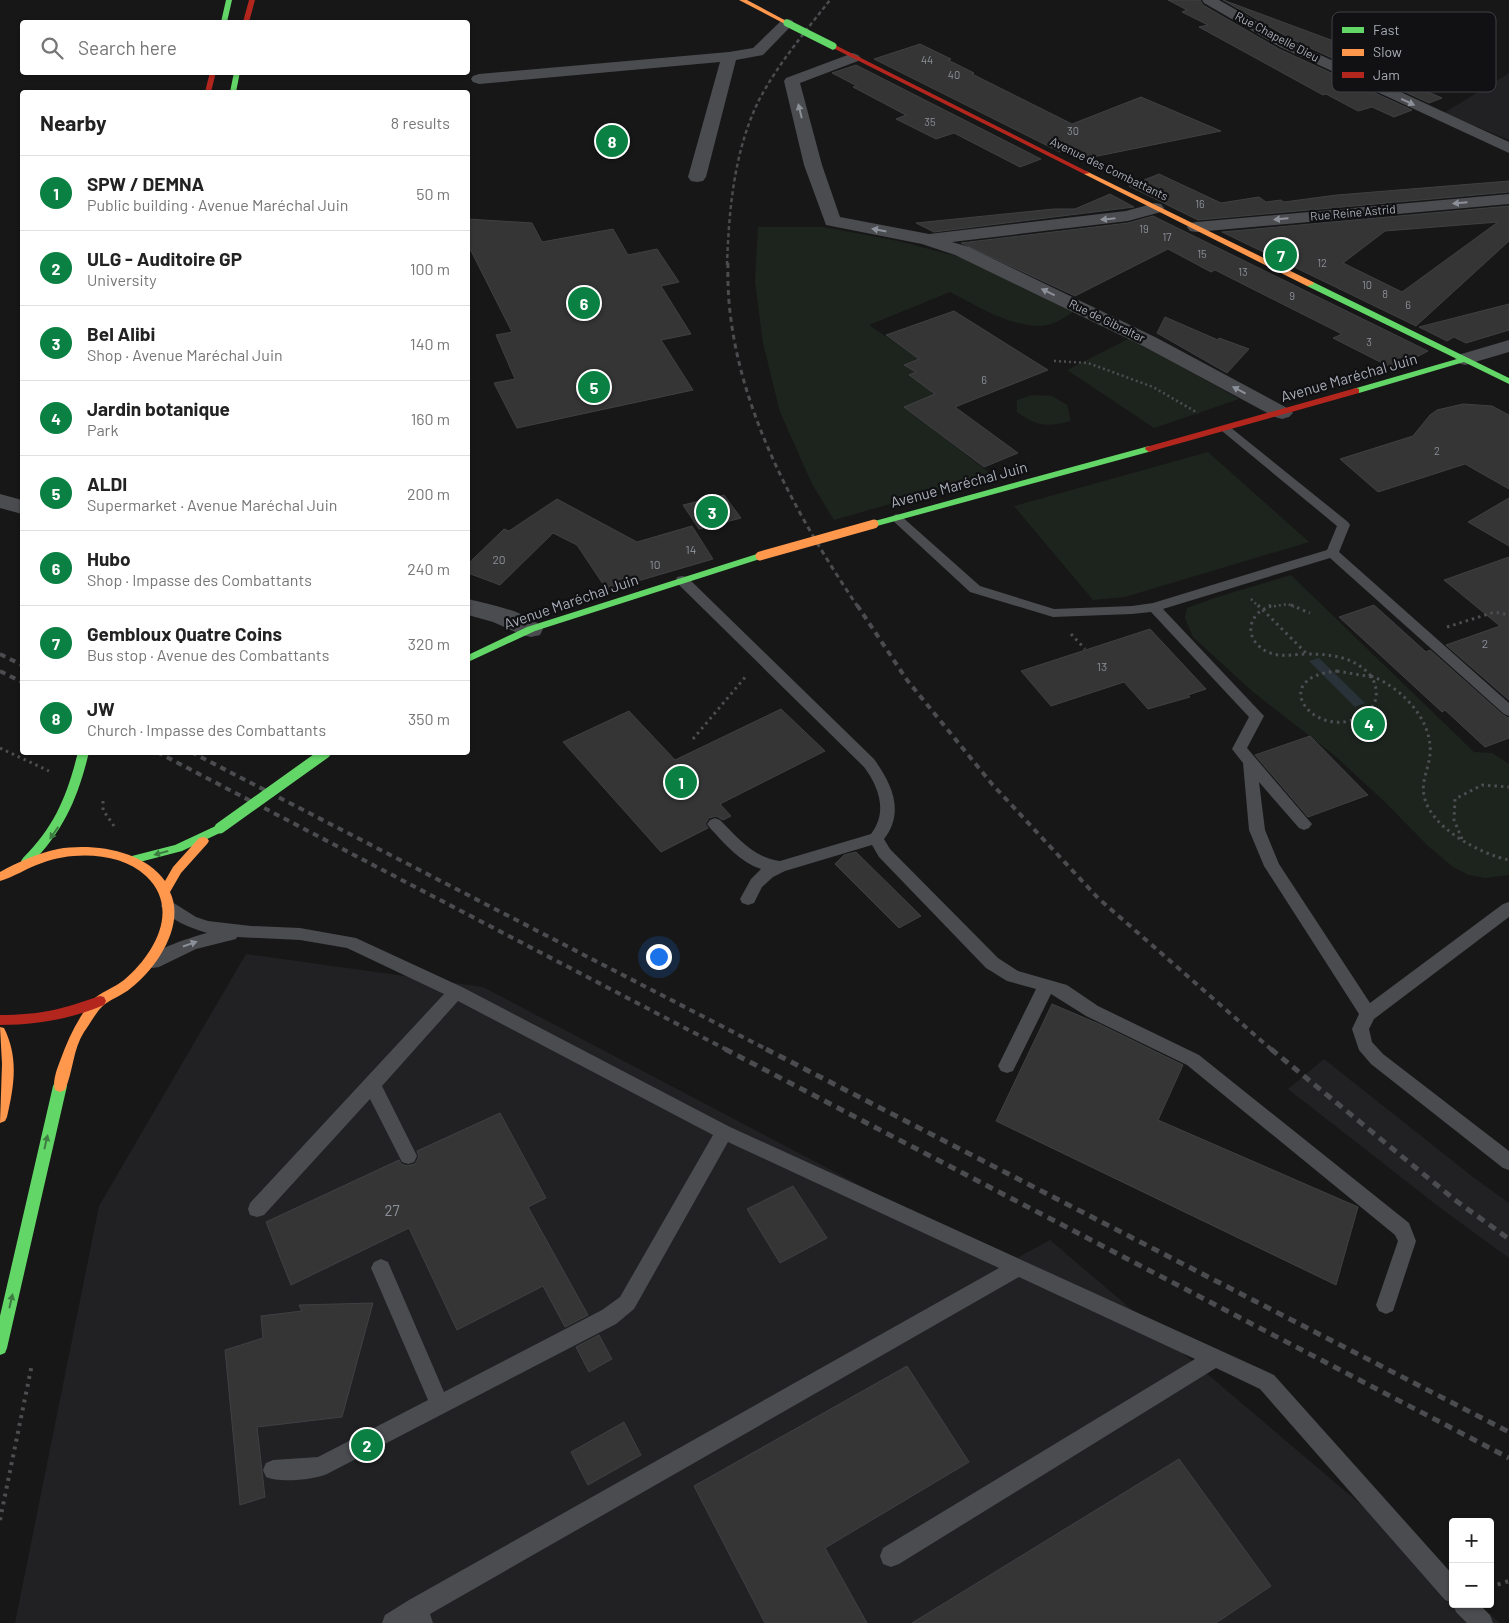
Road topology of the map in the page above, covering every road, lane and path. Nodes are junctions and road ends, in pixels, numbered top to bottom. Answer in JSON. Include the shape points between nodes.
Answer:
{"nodes":[{"id":1,"x":229,"y":0,"type":"edge"},
{"id":2,"x":252,"y":0,"type":"edge"},
{"id":3,"x":742,"y":0,"type":"edge"},
{"id":4,"x":1209,"y":0,"type":"edge"},
{"id":5,"x":224,"y":20,"type":"edge"},
{"id":6,"x":247,"y":20,"type":"edge"},
{"id":7,"x":787,"y":23,"type":"junction"},
{"id":8,"x":728,"y":57,"type":"junction"},
{"id":9,"x":852,"y":58,"type":"junction"},
{"id":10,"x":1332,"y":66,"type":"edge"},
{"id":11,"x":212,"y":75,"type":"edge"},
{"id":12,"x":237,"y":75,"type":"edge"},
{"id":13,"x":479,"y":80,"type":"dead end"},
{"id":14,"x":208,"y":90,"type":"edge"},
{"id":15,"x":234,"y":90,"type":"edge"},
{"id":16,"x":1388,"y":92,"type":"edge"},
{"id":17,"x":1509,"y":148,"type":"edge"},
{"id":18,"x":697,"y":177,"type":"dead end"},
{"id":19,"x":1509,"y":199,"type":"edge"},
{"id":20,"x":1155,"y":208,"type":"junction"},
{"id":21,"x":1196,"y":227,"type":"junction"},
{"id":22,"x":926,"y":239,"type":"junction"},
{"id":23,"x":1509,"y":346,"type":"edge"},
{"id":24,"x":1465,"y":359,"type":"junction"},
{"id":25,"x":1054,"y":361,"type":"dead end"},
{"id":26,"x":1509,"y":381,"type":"edge"},
{"id":27,"x":1282,"y":413,"type":"junction"},
{"id":28,"x":1226,"y":428,"type":"junction"},
{"id":29,"x":0,"y":502,"type":"edge"},
{"id":30,"x":20,"y":507,"type":"edge"},
{"id":31,"x":896,"y":518,"type":"junction"},
{"id":32,"x":1332,"y":553,"type":"junction"},
{"id":33,"x":682,"y":580,"type":"junction"},
{"id":34,"x":1235,"y":582,"type":"junction"},
{"id":35,"x":1154,"y":607,"type":"junction"},
{"id":36,"x":470,"y":608,"type":"edge"},
{"id":37,"x":1261,"y":609,"type":"junction"},
{"id":38,"x":1310,"y":613,"type":"dead end"},
{"id":39,"x":1509,"y":615,"type":"edge"},
{"id":40,"x":531,"y":629,"type":"junction"},
{"id":41,"x":1423,"y":634,"type":"junction"},
{"id":42,"x":1307,"y":654,"type":"junction"},
{"id":43,"x":470,"y":658,"type":"edge"},
{"id":44,"x":762,"y":658,"type":"junction"},
{"id":45,"x":1372,"y":676,"type":"junction"},
{"id":46,"x":1509,"y":711,"type":"edge"},
{"id":47,"x":693,"y":739,"type":"dead end"},
{"id":48,"x":0,"y":748,"type":"edge"},
{"id":49,"x":83,"y":755,"type":"edge"},
{"id":50,"x":323,"y":755,"type":"edge"},
{"id":51,"x":1250,"y":762,"type":"junction"},
{"id":52,"x":46,"y":779,"type":"dead end"},
{"id":53,"x":1509,"y":787,"type":"edge"},
{"id":54,"x":74,"y":794,"type":"junction"},
{"id":55,"x":74,"y":815,"type":"dead end"},
{"id":56,"x":715,"y":824,"type":"dead end"},
{"id":57,"x":1304,"y":824,"type":"dead end"},
{"id":58,"x":118,"y":828,"type":"dead end"},
{"id":59,"x":220,"y":828,"type":"junction"},
{"id":60,"x":876,"y":838,"type":"junction"},
{"id":61,"x":1462,"y":839,"type":"junction"},
{"id":62,"x":82,"y":840,"type":"dead end"},
{"id":63,"x":90,"y":852,"type":"junction"},
{"id":64,"x":132,"y":860,"type":"junction"},
{"id":65,"x":1509,"y":860,"type":"edge"},
{"id":66,"x":22,"y":864,"type":"junction"},
{"id":67,"x":780,"y":867,"type":"junction"},
{"id":68,"x":0,"y":877,"type":"edge"},
{"id":69,"x":167,"y":898,"type":"junction"},
{"id":70,"x":748,"y":899,"type":"dead end"},
{"id":71,"x":1509,"y":908,"type":"edge"},
{"id":72,"x":251,"y":932,"type":"junction"},
{"id":73,"x":146,"y":966,"type":"junction"},
{"id":74,"x":1046,"y":986,"type":"junction"},
{"id":75,"x":456,"y":992,"type":"junction"},
{"id":76,"x":98,"y":1003,"type":"junction"},
{"id":77,"x":1368,"y":1014,"type":"junction"},
{"id":78,"x":0,"y":1020,"type":"edge"},
{"id":79,"x":0,"y":1032,"type":"edge"},
{"id":80,"x":1008,"y":1066,"type":"dead end"},
{"id":81,"x":372,"y":1085,"type":"junction"},
{"id":82,"x":0,"y":1117,"type":"edge"},
{"id":83,"x":724,"y":1132,"type":"junction"},
{"id":84,"x":408,"y":1156,"type":"dead end"},
{"id":85,"x":1509,"y":1162,"type":"edge"},
{"id":86,"x":257,"y":1209,"type":"dead end"},
{"id":87,"x":381,"y":1268,"type":"dead end"},
{"id":88,"x":1017,"y":1268,"type":"junction"},
{"id":89,"x":1386,"y":1305,"type":"dead end"},
{"id":90,"x":0,"y":1348,"type":"edge"},
{"id":91,"x":1216,"y":1357,"type":"junction"},
{"id":92,"x":440,"y":1405,"type":"junction"},
{"id":93,"x":273,"y":1470,"type":"dead end"},
{"id":94,"x":891,"y":1556,"type":"dead end"},
{"id":95,"x":1509,"y":1581,"type":"edge"},
{"id":96,"x":1494,"y":1586,"type":"edge"},
{"id":97,"x":1449,"y":1587,"type":"edge"},
{"id":98,"x":1468,"y":1608,"type":"edge"},
{"id":99,"x":419,"y":1616,"type":"edge"},
{"id":100,"x":393,"y":1623,"type":"edge"},
{"id":101,"x":1482,"y":1623,"type":"edge"}],
"edges":[{"from":1,"to":5,"type":"street"},
{"from":2,"to":6,"type":"street"},
{"from":3,"to":7,"type":"street","name":"Avenue des Combattants"},
{"from":4,"to":10,"type":"street","name":"Rue Chapelle Dieu","one_way":true,"via":[[1285,44]]},
{"from":7,"to":8,"type":"street","via":[[758,52]]},
{"from":7,"to":9,"type":"street","name":"Avenue des Combattants","bridge":true},
{"from":8,"to":13,"type":"street"},
{"from":8,"to":18,"type":"street"},
{"from":9,"to":20,"type":"street","name":"Avenue des Combattants"},
{"from":22,"to":9,"type":"street","name":"Rue de Gibraltar","one_way":true,"via":[[832,221],[813,165],[792,81]]},
{"from":11,"to":14,"type":"street"},
{"from":12,"to":15,"type":"street"},
{"from":16,"to":17,"type":"street","name":"Rue Chapelle Dieu","one_way":true},
{"from":19,"to":21,"type":"street","name":"Rue Reine Astrid","one_way":true},
{"from":20,"to":21,"type":"street","name":"Avenue des Combattants"},
{"from":20,"to":22,"type":"street","name":"Rue de Gibraltar","one_way":true,"via":[[1128,216]]},
{"from":21,"to":24,"type":"street","name":"Avenue des Combattants"},
{"from":27,"to":22,"type":"street","name":"Rue de Gibraltar","one_way":true,"via":[[1150,342],[962,251]]},
{"from":23,"to":24,"type":"street"},
{"from":24,"to":26,"type":"street","name":"Avenue des Combattants"},
{"from":24,"to":27,"type":"street","name":"Avenue Maréchal Juin"},
{"from":25,"to":28,"type":"path","via":[[1088,363],[1153,387]]},
{"from":27,"to":28,"type":"street","name":"Avenue Maréchal Juin"},
{"from":28,"to":31,"type":"street","name":"Avenue Maréchal Juin"},
{"from":28,"to":32,"type":"lane","via":[[1344,525]]},
{"from":29,"to":30,"type":"street"},
{"from":31,"to":33,"type":"street","name":"Avenue Maréchal Juin","bridge":true},
{"from":31,"to":35,"type":"lane","via":[[975,589],[1053,613]]},
{"from":32,"to":34,"type":"lane"},
{"from":32,"to":41,"type":"lane"},
{"from":33,"to":40,"type":"street","name":"Avenue Maréchal Juin"},
{"from":33,"to":44,"type":"lane"},
{"from":34,"to":35,"type":"lane"},
{"from":34,"to":37,"type":"path"},
{"from":35,"to":51,"type":"lane","via":[[1257,716],[1238,749]]},
{"from":36,"to":40,"type":"street","via":[[502,616]]},
{"from":37,"to":38,"type":"path","via":[[1285,603]]},
{"from":37,"to":42,"type":"path"},
{"from":37,"to":42,"type":"path","via":[[1251,622],[1250,633],[1255,646],[1278,655]]},
{"from":39,"to":41,"type":"path","via":[[1495,612]]},
{"from":40,"to":43,"type":"street","name":"Avenue Maréchal Juin"},
{"from":41,"to":46,"type":"lane"},
{"from":42,"to":45,"type":"path","via":[[1344,658]]},
{"from":44,"to":47,"type":"path"},
{"from":44,"to":60,"type":"lane","via":[[870,763],[881,778],[887,796],[888,819]]},
{"from":45,"to":45,"type":"path","via":[[1377,688],[1374,706],[1360,717],[1346,722],[1329,721],[1313,715],[1300,698],[1303,683],[1317,675],[1336,671]]},
{"from":45,"to":61,"type":"path","via":[[1407,701],[1428,729],[1429,762],[1424,779],[1424,798],[1436,817]]},
{"from":48,"to":52,"type":"path","via":[[49,770]]},
{"from":49,"to":54,"type":"street"},
{"from":50,"to":59,"type":"street","bridge":true},
{"from":51,"to":57,"type":"lane"},
{"from":51,"to":77,"type":"lane","via":[[1257,830],[1272,866]]},
{"from":53,"to":61,"type":"path","via":[[1482,785],[1455,799],[1452,810],[1454,822]]},
{"from":54,"to":55,"type":"street"},
{"from":54,"to":58,"type":"path","via":[[103,792],[103,810],[112,825]]},
{"from":54,"to":66,"type":"street","one_way":true,"via":[[49,840]]},
{"from":56,"to":67,"type":"lane","via":[[757,863]]},
{"from":59,"to":64,"type":"street","one_way":true,"via":[[181,848]]},
{"from":59,"to":69,"type":"street","via":[[177,870]]},
{"from":60,"to":67,"type":"lane"},
{"from":60,"to":74,"type":"lane","via":[[884,853],[992,963],[1013,976]]},
{"from":61,"to":65,"type":"path","via":[[1500,859]]},
{"from":62,"to":63,"type":"street"},
{"from":63,"to":64,"type":"street","via":[[115,854]]},
{"from":63,"to":66,"type":"street","via":[[60,853]]},
{"from":64,"to":69,"type":"street","via":[[157,878]]},
{"from":66,"to":68,"type":"street"},
{"from":67,"to":70,"type":"lane","via":[[765,873],[756,882]]},
{"from":69,"to":72,"type":"lane","via":[[190,921],[208,927]]},
{"from":69,"to":73,"type":"street","via":[[168,925],[160,946]]},
{"from":71,"to":77,"type":"lane"},
{"from":73,"to":72,"type":"lane","one_way":true,"via":[[200,941]]},
{"from":72,"to":75,"type":"lane","via":[[300,934],[350,942]]},
{"from":73,"to":76,"type":"street","via":[[119,991]]},
{"from":74,"to":80,"type":"lane"},
{"from":74,"to":89,"type":"lane","via":[[1061,990],[1092,1012],[1193,1060],[1402,1229],[1407,1241]]},
{"from":75,"to":81,"type":"lane"},
{"from":75,"to":83,"type":"lane"},
{"from":76,"to":78,"type":"street","via":[[43,1021]]},
{"from":90,"to":76,"type":"street","one_way":true,"via":[[64,1067],[77,1032]]},
{"from":77,"to":85,"type":"lane","via":[[1360,1029],[1365,1045],[1377,1059]]},
{"from":79,"to":82,"type":"street","via":[[8,1057]]},
{"from":81,"to":84,"type":"lane"},
{"from":81,"to":86,"type":"lane"},
{"from":83,"to":88,"type":"lane"},
{"from":83,"to":92,"type":"lane","via":[[627,1303],[609,1317]]},
{"from":87,"to":92,"type":"lane"},
{"from":88,"to":91,"type":"lane"},
{"from":88,"to":99,"type":"lane"},
{"from":91,"to":94,"type":"lane"},
{"from":91,"to":97,"type":"lane","via":[[1267,1382]]},
{"from":92,"to":93,"type":"lane","via":[[320,1467]]},
{"from":95,"to":96,"type":"path"},
{"from":98,"to":101,"type":"lane"},
{"from":99,"to":100,"type":"lane"}]}
